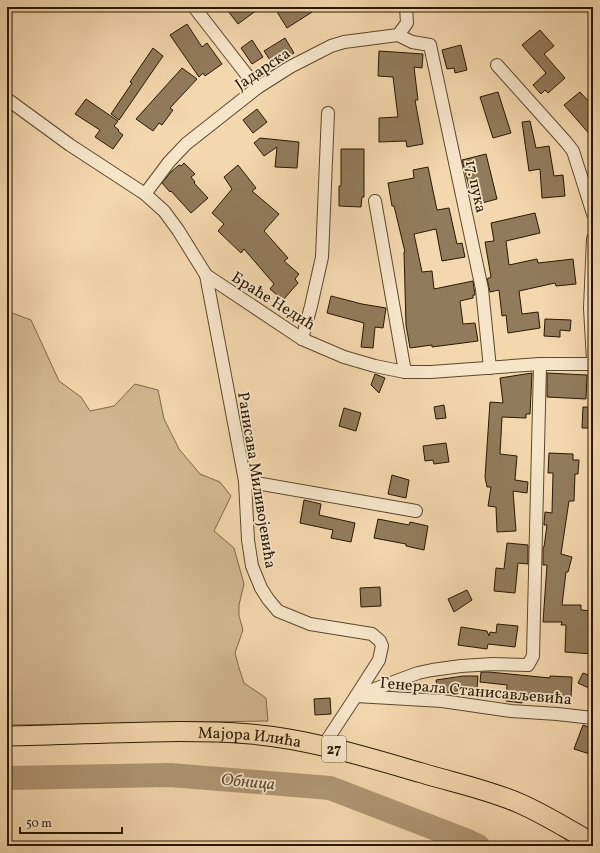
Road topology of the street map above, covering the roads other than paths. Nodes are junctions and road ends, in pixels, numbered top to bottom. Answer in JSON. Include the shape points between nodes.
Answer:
{"nodes":[{"id":1,"x":194,"y":7,"type":"edge"},
{"id":2,"x":406,"y":7,"type":"edge"},
{"id":3,"x":398,"y":35,"type":"junction"},
{"id":4,"x":497,"y":65,"type":"dead end"},
{"id":5,"x":257,"y":88,"type":"junction"},
{"id":6,"x":7,"y":99,"type":"edge"},
{"id":7,"x":328,"y":113,"type":"dead end"},
{"id":8,"x":146,"y":194,"type":"junction"},
{"id":9,"x":375,"y":200,"type":"dead end"},
{"id":10,"x":593,"y":214,"type":"edge"},
{"id":11,"x":593,"y":239,"type":"edge"},
{"id":12,"x":206,"y":275,"type":"junction"},
{"id":13,"x":302,"y":339,"type":"junction"},
{"id":14,"x":593,"y":360,"type":"edge"},
{"id":15,"x":540,"y":364,"type":"junction"},
{"id":16,"x":593,"y":364,"type":"edge"},
{"id":17,"x":490,"y":368,"type":"junction"},
{"id":18,"x":405,"y":372,"type":"junction"},
{"id":19,"x":245,"y":481,"type":"junction"},
{"id":20,"x":416,"y":511,"type":"dead end"},
{"id":21,"x":356,"y":696,"type":"junction"},
{"id":22,"x":593,"y":718,"type":"edge"},
{"id":23,"x":7,"y":736,"type":"edge"},
{"id":24,"x":323,"y":746,"type":"junction"},
{"id":25,"x":593,"y":844,"type":"edge"}],
"edges":[{"from":1,"to":5,"type":"street"},
{"from":2,"to":3,"type":"street","via":[[408,23]]},
{"from":3,"to":5,"type":"street","name":"Јадарска","via":[[363,38],[331,46]]},
{"from":3,"to":17,"type":"street","name":"17. пука","via":[[412,42],[430,45],[482,289]]},
{"from":4,"to":10,"type":"street","via":[[573,152]]},
{"from":5,"to":8,"type":"street","name":"Јадарска","via":[[181,148]]},
{"from":6,"to":8,"type":"street","name":"Браће Недић","via":[[70,145]]},
{"from":7,"to":13,"type":"street","via":[[322,257]]},
{"from":8,"to":12,"type":"street","name":"Браће Недић","via":[[164,211]]},
{"from":9,"to":18,"type":"street"},
{"from":11,"to":14,"type":"street","via":[[590,308]]},
{"from":12,"to":13,"type":"street","name":"Браће Недић"},
{"from":12,"to":19,"type":"street","name":"Ранисава Миливојевића"},
{"from":13,"to":18,"type":"street","name":"Браће Недић","via":[[344,357]]},
{"from":15,"to":16,"type":"street","name":"Браће Недић"},
{"from":15,"to":17,"type":"street","name":"Браће Недић"},
{"from":15,"to":21,"type":"street","via":[[531,660],[528,665],[461,666],[418,673]]},
{"from":17,"to":18,"type":"street","name":"Браће Недић"},
{"from":19,"to":20,"type":"street"},
{"from":19,"to":21,"type":"street","name":"Ранисава Миливојевића","via":[[252,566],[261,588],[278,611],[310,624],[372,634],[380,641],[382,646],[379,660]]},
{"from":21,"to":22,"type":"street","name":"Генерала Станисављевића","via":[[442,701],[511,711]]},
{"from":21,"to":24,"type":"street","name":"Ранисава Миливојевића"},
{"from":23,"to":24,"type":"main road","name":"Мајора Илића","number":"27","via":[[233,733],[271,736]]},
{"from":24,"to":25,"type":"main road","name":"Мајора Илића","number":"27","via":[[520,803],[558,822]]}]}
